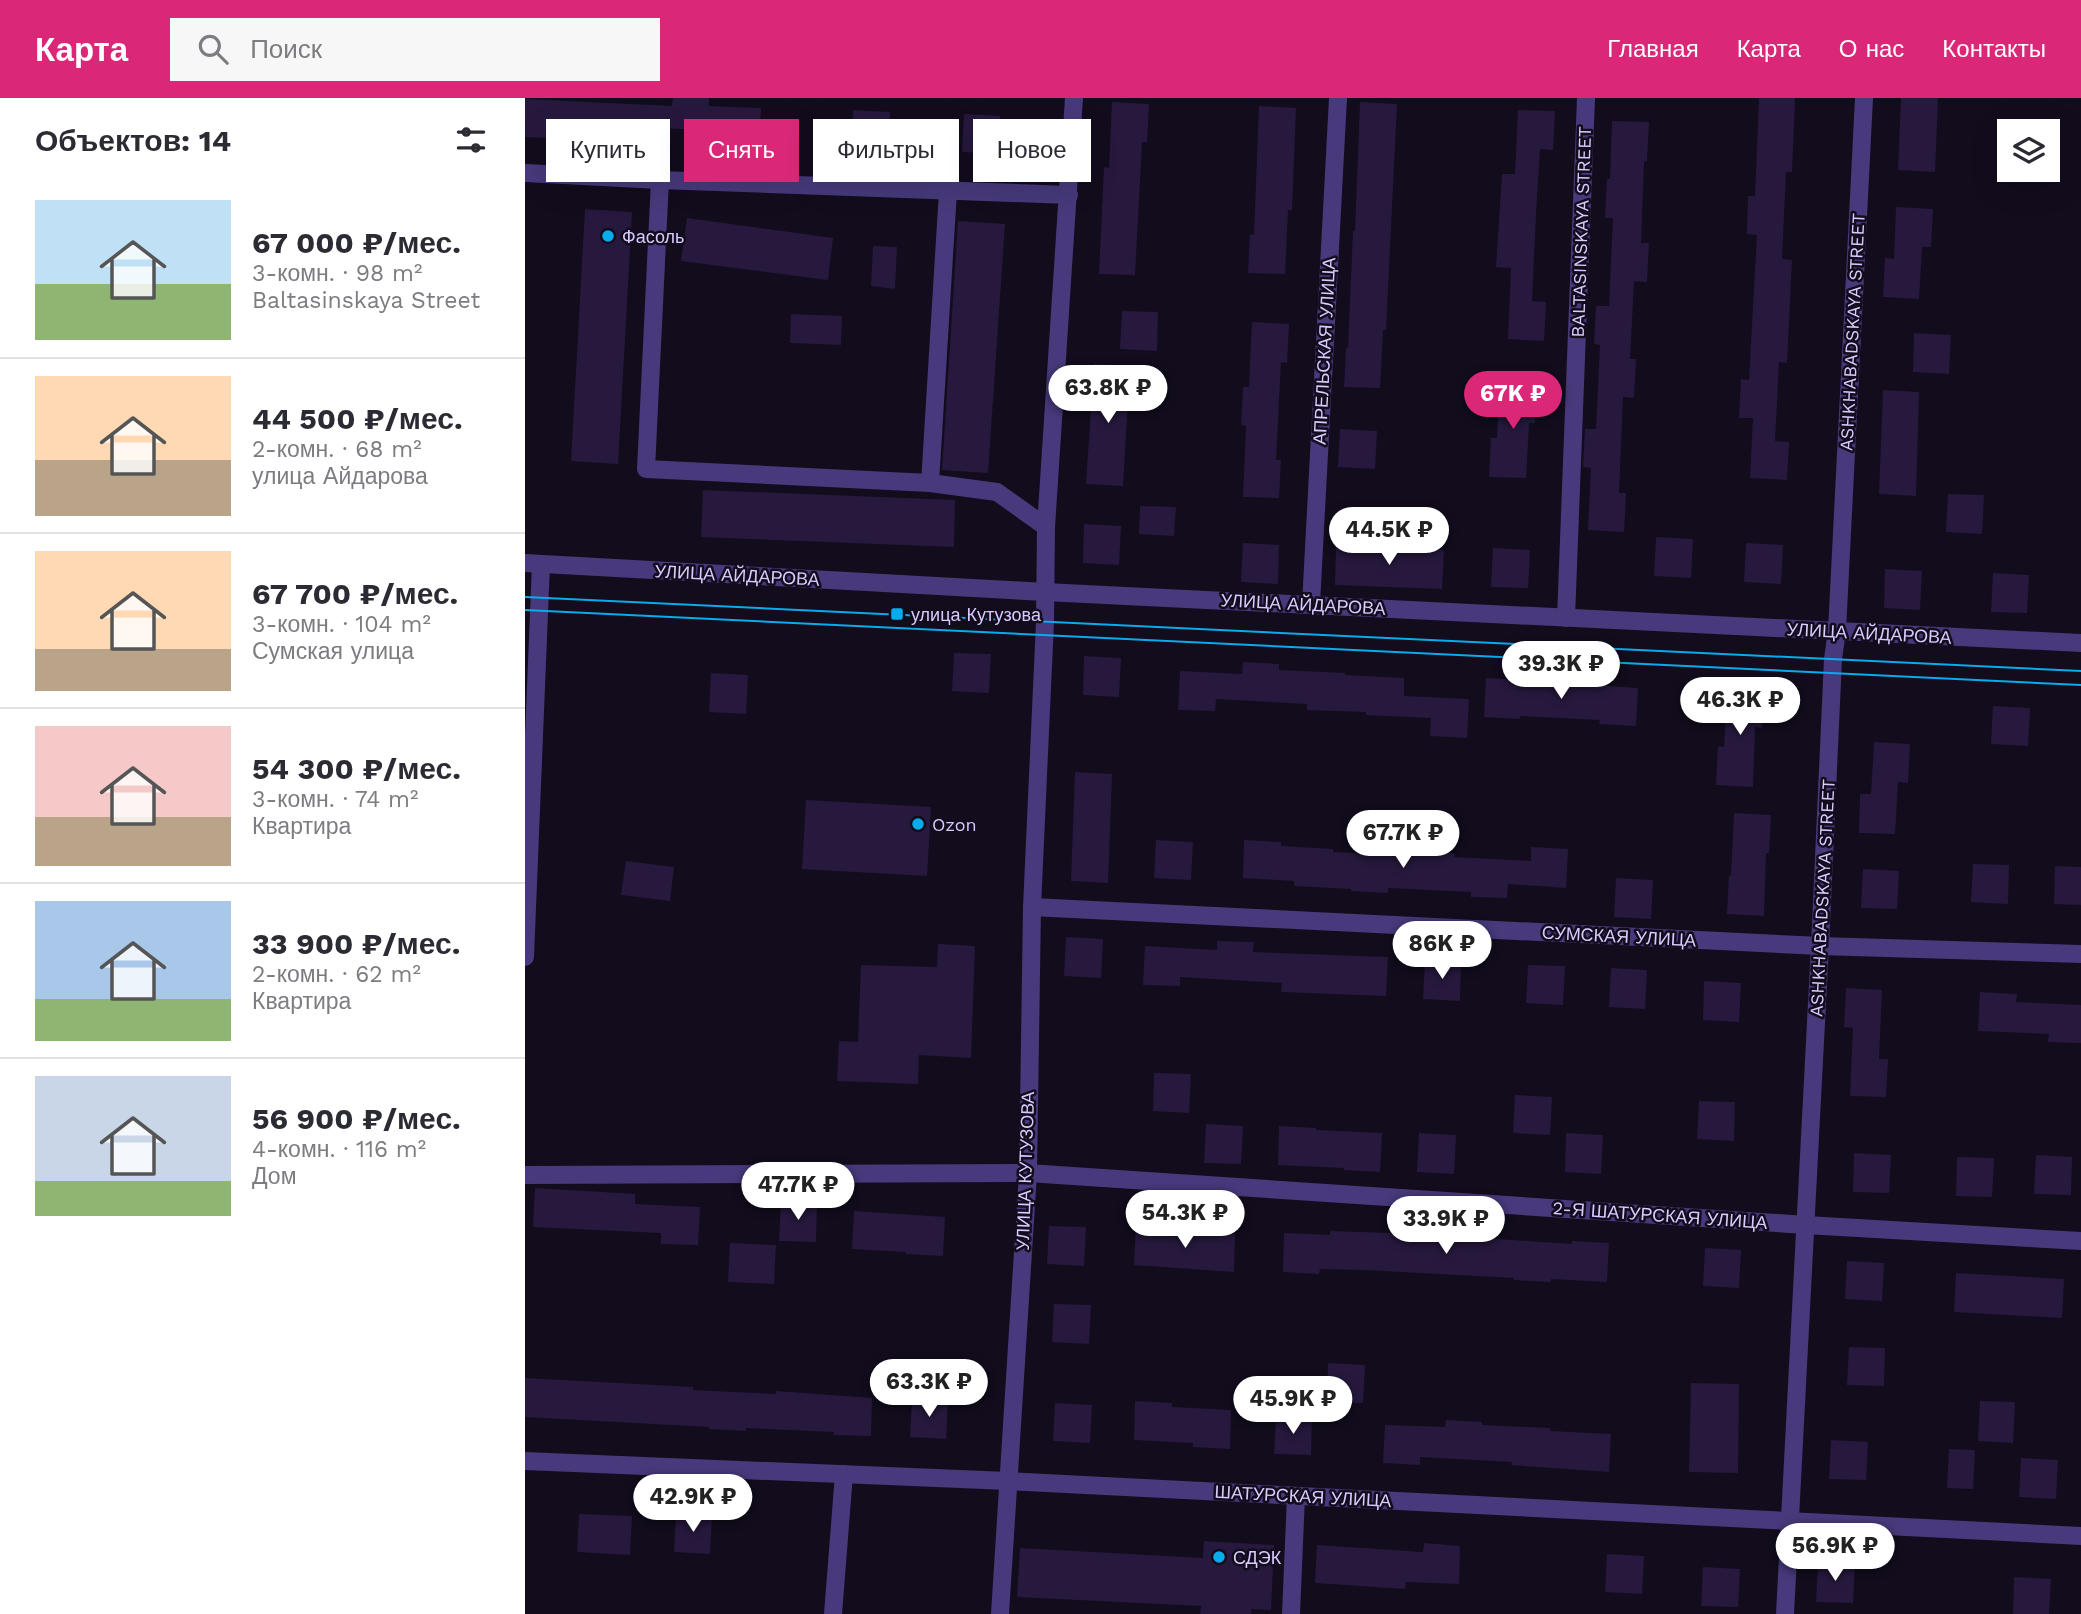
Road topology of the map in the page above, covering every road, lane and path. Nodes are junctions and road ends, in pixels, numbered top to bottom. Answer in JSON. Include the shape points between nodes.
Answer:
{"nodes":[{"id":1,"x":1074,"y":98,"type":"edge"},
{"id":2,"x":1338,"y":98,"type":"edge"},
{"id":3,"x":1586,"y":98,"type":"edge"},
{"id":4,"x":1864,"y":98,"type":"edge"},
{"id":5,"x":525,"y":173,"type":"edge"},
{"id":6,"x":546,"y":174,"type":"edge"},
{"id":7,"x":670,"y":180,"type":"edge"},
{"id":8,"x":660,"y":182,"type":"edge"},
{"id":9,"x":948,"y":191,"type":"junction"},
{"id":10,"x":1069,"y":195,"type":"junction"},
{"id":11,"x":930,"y":483,"type":"junction"},
{"id":12,"x":1046,"y":527,"type":"junction"},
{"id":13,"x":533,"y":564,"type":"edge"},
{"id":14,"x":1045,"y":592,"type":"junction"},
{"id":15,"x":1311,"y":604,"type":"junction"},
{"id":16,"x":1566,"y":618,"type":"junction"},
{"id":17,"x":1837,"y":631,"type":"junction"},
{"id":18,"x":2081,"y":643,"type":"edge"},
{"id":19,"x":1032,"y":906,"type":"junction"},
{"id":20,"x":1820,"y":946,"type":"junction"},
{"id":21,"x":2081,"y":954,"type":"edge"},
{"id":22,"x":525,"y":957,"type":"edge"},
{"id":23,"x":1027,"y":1173,"type":"junction"},
{"id":24,"x":525,"y":1175,"type":"edge"},
{"id":25,"x":1805,"y":1225,"type":"junction"},
{"id":26,"x":2081,"y":1241,"type":"edge"},
{"id":27,"x":525,"y":1461,"type":"edge"},
{"id":28,"x":844,"y":1474,"type":"junction"},
{"id":29,"x":1008,"y":1481,"type":"junction"},
{"id":30,"x":1296,"y":1496,"type":"junction"},
{"id":31,"x":1790,"y":1522,"type":"junction"},
{"id":32,"x":2081,"y":1536,"type":"edge"},
{"id":33,"x":833,"y":1614,"type":"edge"},
{"id":34,"x":999,"y":1614,"type":"edge"},
{"id":35,"x":1291,"y":1614,"type":"edge"},
{"id":36,"x":1785,"y":1614,"type":"edge"}],
"edges":[{"from":1,"to":10,"type":"street","name":"УЛИЦА КУТУЗОВА"},
{"from":2,"to":15,"type":"street","name":"АПРЕЛЬСКАЯ УЛИЦА"},
{"from":3,"to":16,"type":"street","name":"BALTASINSKAYA STREET"},
{"from":4,"to":17,"type":"street","name":"ASHKHABADSKAYA STREET"},
{"from":5,"to":6,"type":"street"},
{"from":7,"to":9,"type":"street"},
{"from":8,"to":11,"type":"street","via":[[646,469]]},
{"from":9,"to":10,"type":"street"},
{"from":9,"to":11,"type":"street"},
{"from":10,"to":12,"type":"street","name":"УЛИЦА КУТУЗОВА"},
{"from":11,"to":12,"type":"street","via":[[997,492]]},
{"from":12,"to":14,"type":"street","name":"УЛИЦА КУТУЗОВА"},
{"from":13,"to":14,"type":"street","name":"УЛИЦА АЙДАРОВА"},
{"from":13,"to":22,"type":"street"},
{"from":14,"to":15,"type":"street","name":"УЛИЦА АЙДАРОВА"},
{"from":14,"to":19,"type":"street","name":"УЛИЦА КУТУЗОВА"},
{"from":15,"to":16,"type":"street","name":"УЛИЦА АЙДАРОВА"},
{"from":16,"to":17,"type":"street","name":"УЛИЦА АЙДАРОВА"},
{"from":17,"to":18,"type":"street","name":"УЛИЦА АЙДАРОВА"},
{"from":17,"to":20,"type":"street","name":"ASHKHABADSKAYA STREET"},
{"from":19,"to":20,"type":"street","name":"СУМСКАЯ УЛИЦА"},
{"from":19,"to":23,"type":"street","name":"УЛИЦА КУТУЗОВА"},
{"from":20,"to":21,"type":"street","name":"СУМСКАЯ УЛИЦА"},
{"from":20,"to":25,"type":"street","name":"ASHKHABADSKAYA STREET"},
{"from":23,"to":24,"type":"street","name":"2-Я ШАТУРСКАЯ УЛИЦА"},
{"from":23,"to":25,"type":"street","name":"2-Я ШАТУРСКАЯ УЛИЦА"},
{"from":23,"to":29,"type":"street","name":"УЛИЦА КУТУЗОВА"},
{"from":25,"to":26,"type":"street","name":"2-Я ШАТУРСКАЯ УЛИЦА"},
{"from":25,"to":31,"type":"street","name":"ASHKHABADSKAYA STREET"},
{"from":27,"to":28,"type":"street","name":"ШАТУРСКАЯ УЛИЦА"},
{"from":28,"to":29,"type":"street","name":"ШАТУРСКАЯ УЛИЦА"},
{"from":28,"to":33,"type":"street"},
{"from":29,"to":30,"type":"street","name":"ШАТУРСКАЯ УЛИЦА"},
{"from":29,"to":34,"type":"street","name":"УЛИЦА КУТУЗОВА"},
{"from":30,"to":31,"type":"street","name":"ШАТУРСКАЯ УЛИЦА"},
{"from":30,"to":35,"type":"street"},
{"from":31,"to":32,"type":"street","name":"ШАТУРСКАЯ УЛИЦА"},
{"from":31,"to":36,"type":"street","name":"ASHKHABADSKAYA STREET"}]}
